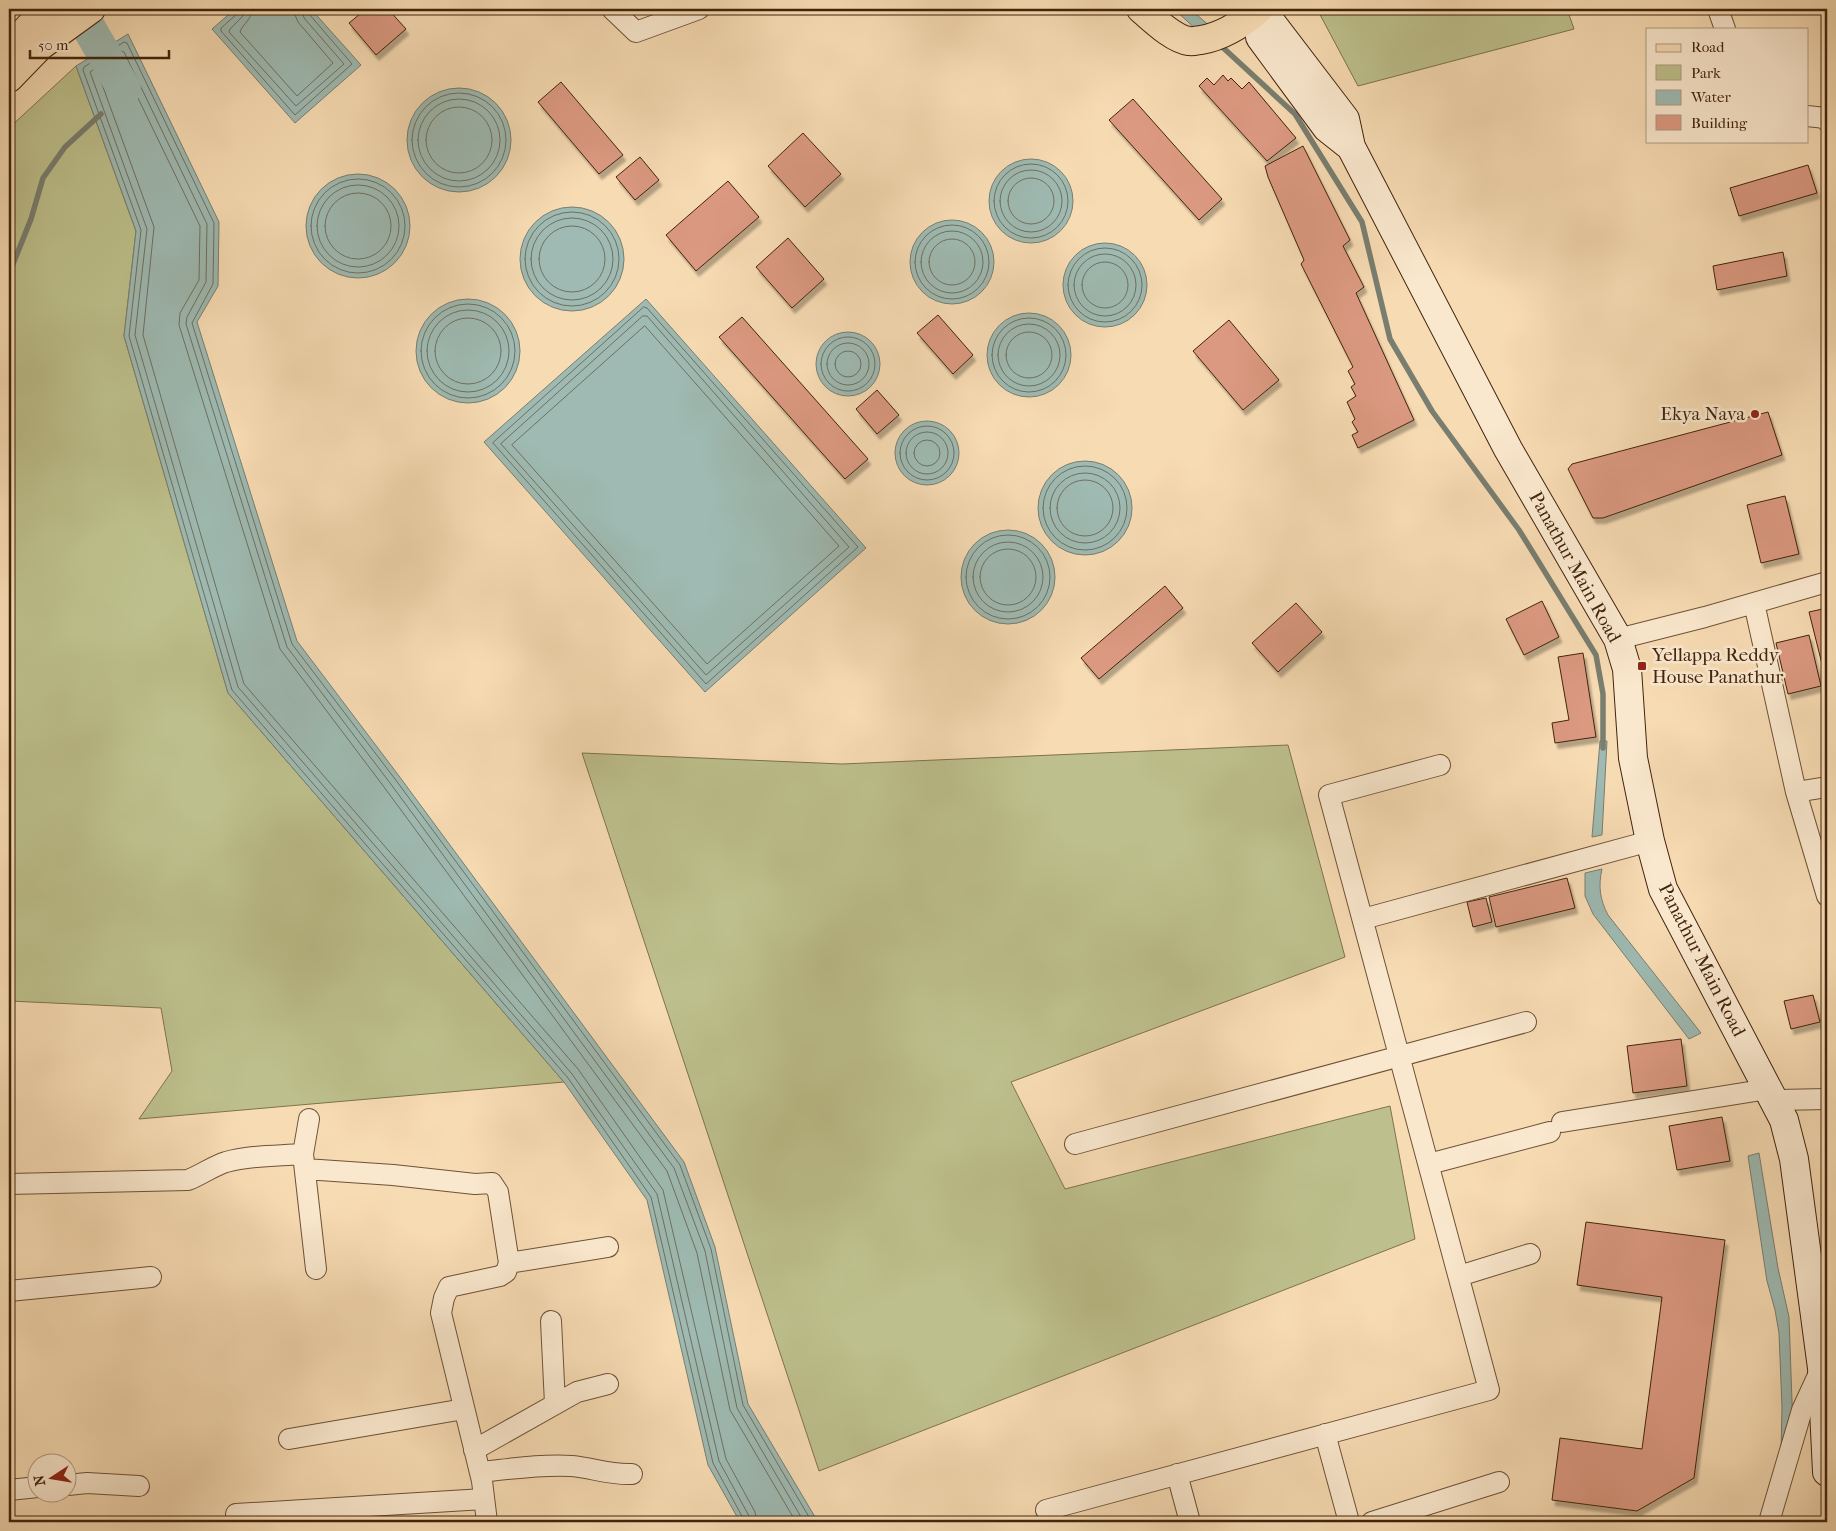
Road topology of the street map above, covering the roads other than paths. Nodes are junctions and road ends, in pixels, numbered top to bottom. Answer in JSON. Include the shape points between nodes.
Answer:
{"nodes":[{"id":1,"x":56,"y":9,"type":"edge"},
{"id":2,"x":91,"y":9,"type":"edge"},
{"id":3,"x":612,"y":9,"type":"edge"},
{"id":4,"x":698,"y":9,"type":"edge"},
{"id":5,"x":1141,"y":9,"type":"edge"},
{"id":6,"x":1718,"y":9,"type":"edge"},
{"id":7,"x":1241,"y":19,"type":"edge"},
{"id":8,"x":1725,"y":28,"type":"edge"},
{"id":9,"x":35,"y":36,"type":"junction"},
{"id":10,"x":9,"y":48,"type":"edge"},
{"id":11,"x":9,"y":78,"type":"edge"},
{"id":12,"x":1808,"y":116,"type":"edge"},
{"id":13,"x":1827,"y":121,"type":"edge"},
{"id":14,"x":1827,"y":582,"type":"edge"},
{"id":15,"x":1754,"y":603,"type":"junction"},
{"id":16,"x":1618,"y":639,"type":"junction"},
{"id":17,"x":1440,"y":765,"type":"dead end"},
{"id":18,"x":1827,"y":787,"type":"edge"},
{"id":19,"x":1796,"y":792,"type":"junction"},
{"id":20,"x":1650,"y":841,"type":"junction"},
{"id":21,"x":1827,"y":896,"type":"edge"},
{"id":22,"x":1363,"y":919,"type":"junction"},
{"id":23,"x":1526,"y":1022,"type":"dead end"},
{"id":24,"x":1400,"y":1056,"type":"junction"},
{"id":25,"x":1771,"y":1095,"type":"junction"},
{"id":26,"x":1827,"y":1099,"type":"edge"},
{"id":27,"x":309,"y":1119,"type":"dead end"},
{"id":28,"x":1075,"y":1144,"type":"dead end"},
{"id":29,"x":304,"y":1161,"type":"junction"},
{"id":30,"x":1429,"y":1164,"type":"junction"},
{"id":31,"x":9,"y":1184,"type":"edge"},
{"id":32,"x":608,"y":1247,"type":"dead end"},
{"id":33,"x":1530,"y":1254,"type":"dead end"},
{"id":34,"x":509,"y":1262,"type":"junction"},
{"id":35,"x":316,"y":1269,"type":"dead end"},
{"id":36,"x":151,"y":1276,"type":"dead end"},
{"id":37,"x":1459,"y":1276,"type":"junction"},
{"id":38,"x":9,"y":1291,"type":"edge"},
{"id":39,"x":550,"y":1321,"type":"dead end"},
{"id":40,"x":1825,"y":1372,"type":"edge"},
{"id":41,"x":608,"y":1384,"type":"dead end"},
{"id":42,"x":555,"y":1404,"type":"junction"},
{"id":43,"x":464,"y":1409,"type":"junction"},
{"id":44,"x":1325,"y":1434,"type":"junction"},
{"id":45,"x":289,"y":1439,"type":"dead end"},
{"id":46,"x":474,"y":1450,"type":"junction"},
{"id":47,"x":480,"y":1472,"type":"junction"},
{"id":48,"x":1827,"y":1472,"type":"edge"},
{"id":49,"x":632,"y":1474,"type":"dead end"},
{"id":50,"x":1176,"y":1474,"type":"junction"},
{"id":51,"x":1499,"y":1482,"type":"dead end"},
{"id":52,"x":78,"y":1484,"type":"edge"},
{"id":53,"x":138,"y":1486,"type":"dead end"},
{"id":54,"x":28,"y":1488,"type":"edge"},
{"id":55,"x":9,"y":1490,"type":"edge"},
{"id":56,"x":484,"y":1499,"type":"junction"},
{"id":57,"x":1046,"y":1510,"type":"dead end"},
{"id":58,"x":236,"y":1514,"type":"dead end"},
{"id":59,"x":487,"y":1522,"type":"edge"},
{"id":60,"x":1190,"y":1522,"type":"edge"},
{"id":61,"x":1349,"y":1522,"type":"edge"},
{"id":62,"x":1372,"y":1522,"type":"edge"},
{"id":63,"x":1769,"y":1522,"type":"edge"}],
"edges":[{"from":1,"to":9,"type":"main road"},
{"from":2,"to":9,"type":"main road"},
{"from":3,"to":4,"type":"street","via":[[636,32]]},
{"from":5,"to":7,"type":"main road","via":[[1172,34],[1190,41]]},
{"from":6,"to":8,"type":"street"},
{"from":7,"to":16,"type":"street","name":"Panathur Main Road","via":[[1327,128],[1351,147],[1508,449]]},
{"from":9,"to":10,"type":"main road"},
{"from":9,"to":11,"type":"main road"},
{"from":12,"to":13,"type":"street","via":[[1826,118]]},
{"from":14,"to":15,"type":"street"},
{"from":15,"to":16,"type":"street"},
{"from":15,"to":19,"type":"street"},
{"from":16,"to":20,"type":"street","name":"Panathur Main Road","via":[[1627,669],[1633,758]]},
{"from":17,"to":22,"type":"street","via":[[1329,795]]},
{"from":18,"to":19,"type":"street"},
{"from":19,"to":21,"type":"street"},
{"from":20,"to":22,"type":"street"},
{"from":20,"to":25,"type":"street","name":"Panathur Main Road","via":[[1663,890]]},
{"from":22,"to":24,"type":"street"},
{"from":23,"to":24,"type":"street"},
{"from":24,"to":28,"type":"street"},
{"from":24,"to":30,"type":"street"},
{"from":25,"to":26,"type":"street"},
{"from":25,"to":30,"type":"street","via":[[1556,1127]]},
{"from":25,"to":40,"type":"street","name":"Panathur Main Road","via":[[1784,1120],[1794,1159]]},
{"from":27,"to":29,"type":"street"},
{"from":29,"to":31,"type":"street","via":[[242,1159],[224,1163],[188,1180]]},
{"from":29,"to":34,"type":"street","via":[[393,1175],[492,1183],[498,1192]]},
{"from":29,"to":35,"type":"street"},
{"from":30,"to":37,"type":"street"},
{"from":32,"to":34,"type":"street"},
{"from":33,"to":37,"type":"street"},
{"from":34,"to":43,"type":"street","via":[[506,1272],[500,1276],[449,1287],[444,1298],[442,1313]]},
{"from":36,"to":38,"type":"street"},
{"from":37,"to":44,"type":"street","via":[[1489,1390]]},
{"from":39,"to":42,"type":"street"},
{"from":40,"to":48,"type":"street","name":"Panathur Main Road"},
{"from":40,"to":63,"type":"street","via":[[1802,1410]]},
{"from":41,"to":42,"type":"street","via":[[577,1392]]},
{"from":42,"to":46,"type":"street"},
{"from":43,"to":45,"type":"street"},
{"from":43,"to":46,"type":"street"},
{"from":44,"to":50,"type":"street"},
{"from":44,"to":61,"type":"street"},
{"from":46,"to":47,"type":"street"},
{"from":47,"to":49,"type":"street","via":[[573,1466],[615,1475]]},
{"from":47,"to":56,"type":"street"},
{"from":50,"to":57,"type":"street"},
{"from":50,"to":60,"type":"street"},
{"from":51,"to":62,"type":"street"},
{"from":52,"to":53,"type":"street"},
{"from":54,"to":55,"type":"street"},
{"from":56,"to":58,"type":"street"},
{"from":56,"to":59,"type":"street"}]}
